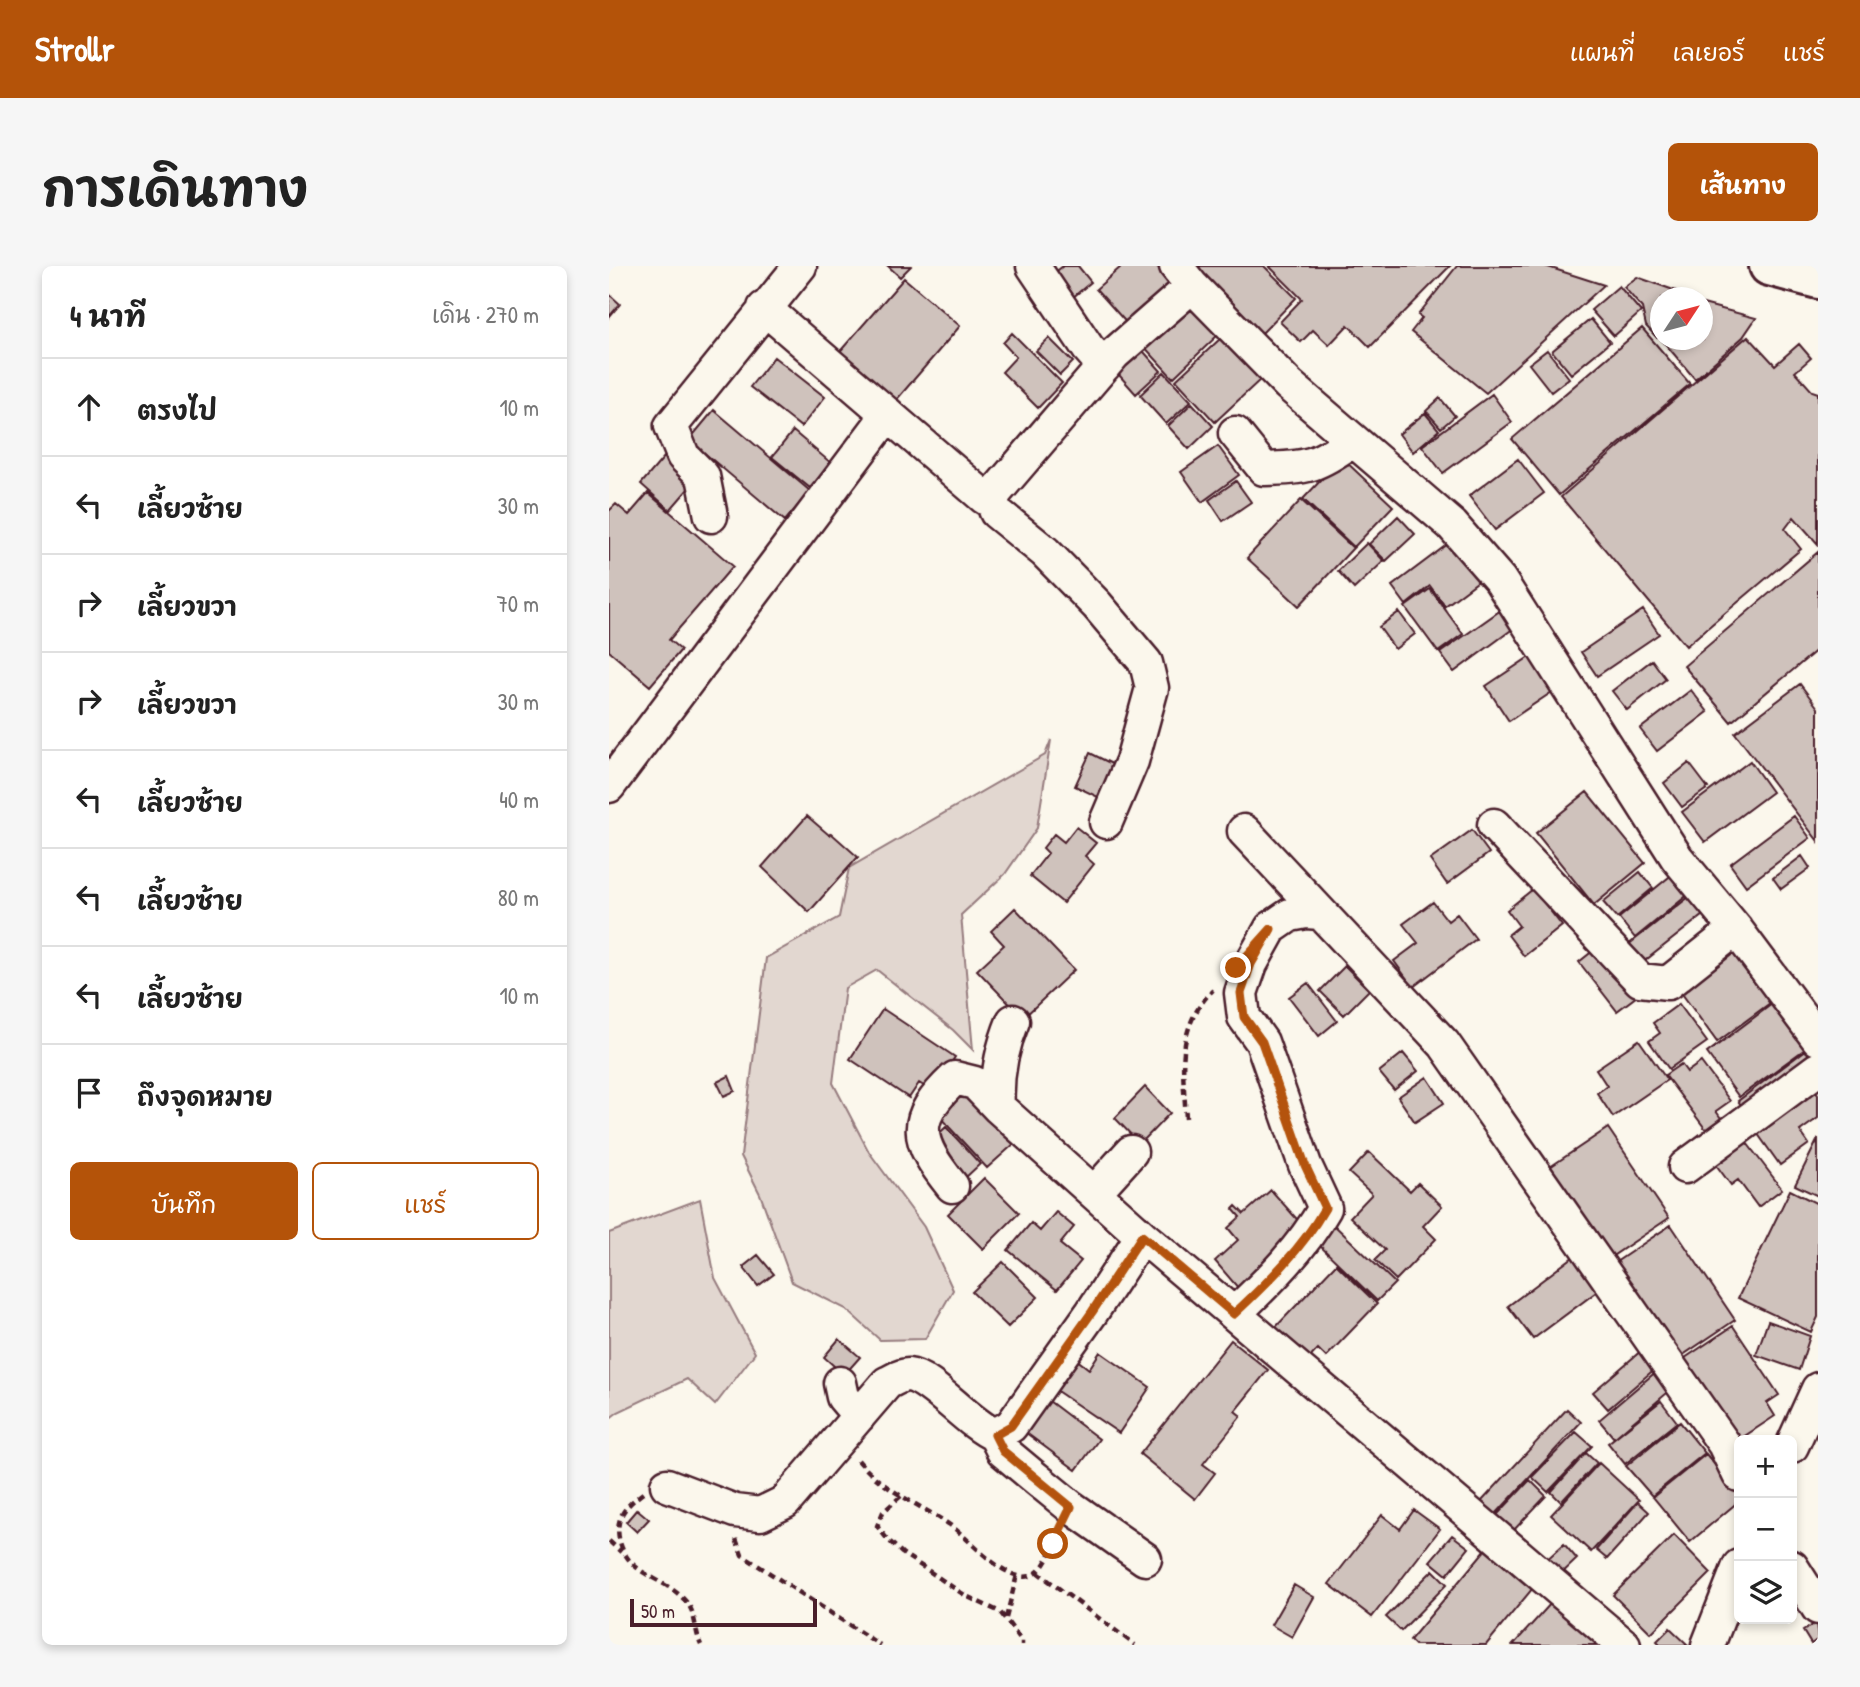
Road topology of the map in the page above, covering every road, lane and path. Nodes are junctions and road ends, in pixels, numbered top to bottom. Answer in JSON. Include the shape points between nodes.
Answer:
{"nodes":[{"id":1,"x":800,"y":266,"type":"edge"},
{"id":2,"x":1033,"y":266,"type":"edge"},
{"id":3,"x":1769,"y":266,"type":"edge"},
{"id":4,"x":1797,"y":266,"type":"edge"},
{"id":5,"x":1184,"y":276,"type":"edge"},
{"id":6,"x":1818,"y":277,"type":"edge"},
{"id":7,"x":764,"y":309,"type":"junction"},
{"id":8,"x":1104,"y":366,"type":"junction"},
{"id":9,"x":888,"y":414,"type":"junction"},
{"id":10,"x":1235,"y":433,"type":"dead end"},
{"id":11,"x":1353,"y":440,"type":"junction"},
{"id":12,"x":990,"y":496,"type":"junction"},
{"id":13,"x":712,"y":516,"type":"dead end"},
{"id":14,"x":609,"y":786,"type":"edge"},
{"id":15,"x":1106,"y":822,"type":"dead end"},
{"id":16,"x":1494,"y":825,"type":"dead end"},
{"id":17,"x":1244,"y":831,"type":"dead end"},
{"id":18,"x":1321,"y":913,"type":"junction"},
{"id":19,"x":1736,"y":929,"type":"junction"},
{"id":20,"x":1217,"y":987,"type":"dead end"},
{"id":21,"x":1013,"y":1021,"type":"dead end"},
{"id":22,"x":1818,"y":1039,"type":"edge"},
{"id":23,"x":1818,"y":1069,"type":"edge"},
{"id":24,"x":998,"y":1107,"type":"junction"},
{"id":25,"x":1186,"y":1118,"type":"dead end"},
{"id":26,"x":1131,"y":1152,"type":"dead end"},
{"id":27,"x":1685,"y":1167,"type":"dead end"},
{"id":28,"x":952,"y":1186,"type":"dead end"},
{"id":29,"x":1094,"y":1193,"type":"junction"},
{"id":30,"x":1142,"y":1236,"type":"junction"},
{"id":31,"x":1234,"y":1314,"type":"junction"},
{"id":32,"x":840,"y":1383,"type":"dead end"},
{"id":33,"x":1818,"y":1389,"type":"edge"},
{"id":34,"x":854,"y":1422,"type":"junction"},
{"id":35,"x":995,"y":1435,"type":"junction"},
{"id":36,"x":1797,"y":1435,"type":"edge"},
{"id":37,"x":1734,"y":1465,"type":"edge"},
{"id":38,"x":667,"y":1485,"type":"joint"},
{"id":39,"x":901,"y":1496,"type":"junction"},
{"id":40,"x":722,"y":1506,"type":"junction"},
{"id":41,"x":1071,"y":1507,"type":"junction"},
{"id":42,"x":609,"y":1541,"type":"edge"},
{"id":43,"x":622,"y":1552,"type":"junction"},
{"id":44,"x":1145,"y":1559,"type":"dead end"},
{"id":45,"x":1037,"y":1572,"type":"junction"},
{"id":46,"x":1017,"y":1575,"type":"junction"},
{"id":47,"x":1797,"y":1575,"type":"edge"},
{"id":48,"x":1734,"y":1579,"type":"edge"},
{"id":49,"x":1818,"y":1608,"type":"edge"},
{"id":50,"x":1006,"y":1618,"type":"junction"},
{"id":51,"x":702,"y":1645,"type":"edge"},
{"id":52,"x":880,"y":1645,"type":"edge"},
{"id":53,"x":1022,"y":1645,"type":"edge"},
{"id":54,"x":1135,"y":1645,"type":"edge"},
{"id":55,"x":1624,"y":1645,"type":"edge"},
{"id":56,"x":1708,"y":1645,"type":"edge"}],
"edges":[{"from":1,"to":7,"type":"street"},
{"from":2,"to":8,"type":"street"},
{"from":3,"to":6,"type":"main road"},
{"from":4,"to":6,"type":"main road"},
{"from":5,"to":8,"type":"street"},
{"from":5,"to":11,"type":"street","via":[[1289,385]]},
{"from":7,"to":9,"type":"street"},
{"from":7,"to":13,"type":"street","via":[[671,426],[683,456],[703,476]]},
{"from":8,"to":12,"type":"street"},
{"from":9,"to":12,"type":"street","via":[[985,498]]},
{"from":9,"to":14,"type":"street"},
{"from":10,"to":11,"type":"street","via":[[1264,470],[1300,469],[1327,459]]},
{"from":11,"to":19,"type":"street","via":[[1407,501],[1452,525],[1500,580],[1677,858]]},
{"from":12,"to":15,"type":"street","via":[[996,512],[1080,587],[1146,663],[1152,688],[1132,761]]},
{"from":16,"to":19,"type":"street","via":[[1640,980],[1668,983]]},
{"from":17,"to":18,"type":"street"},
{"from":18,"to":31,"type":"street","via":[[1290,915],[1271,929],[1241,993],[1244,1017],[1262,1042],[1325,1208],[1307,1239]]},
{"from":18,"to":37,"type":"street","via":[[1444,1044]]},
{"from":19,"to":22,"type":"street"},
{"from":20,"to":25,"type":"path","via":[[1192,1016],[1185,1040]]},
{"from":21,"to":24,"type":"street","via":[[996,1082]]},
{"from":23,"to":27,"type":"street"},
{"from":24,"to":28,"type":"street","via":[[975,1083],[955,1077],[923,1119],[922,1139],[933,1163]]},
{"from":24,"to":29,"type":"street"},
{"from":26,"to":29,"type":"street"},
{"from":29,"to":30,"type":"street"},
{"from":30,"to":31,"type":"street"},
{"from":30,"to":35,"type":"street","via":[[1011,1426]]},
{"from":31,"to":55,"type":"street"},
{"from":32,"to":34,"type":"street"},
{"from":33,"to":36,"type":"street"},
{"from":34,"to":35,"type":"street","via":[[887,1383],[910,1375]]},
{"from":34,"to":39,"type":"path","via":[[851,1448],[860,1463]]},
{"from":34,"to":40,"type":"street","via":[[785,1502],[760,1514]]},
{"from":35,"to":41,"type":"street","via":[[1003,1451]]},
{"from":38,"to":40,"type":"street"},
{"from":38,"to":43,"type":"path","via":[[642,1494],[623,1510],[617,1529]]},
{"from":39,"to":46,"type":"path","via":[[950,1525]]},
{"from":39,"to":50,"type":"path","via":[[883,1512],[877,1525],[888,1540],[966,1596]]},
{"from":40,"to":52,"type":"path","via":[[742,1555]]},
{"from":41,"to":44,"type":"street"},
{"from":41,"to":45,"type":"path"},
{"from":42,"to":43,"type":"path"},
{"from":43,"to":51,"type":"path","via":[[690,1606]]},
{"from":45,"to":46,"type":"path"},
{"from":45,"to":54,"type":"path"},
{"from":46,"to":50,"type":"path"},
{"from":47,"to":49,"type":"street"},
{"from":48,"to":56,"type":"street"},
{"from":50,"to":53,"type":"path"}]}
